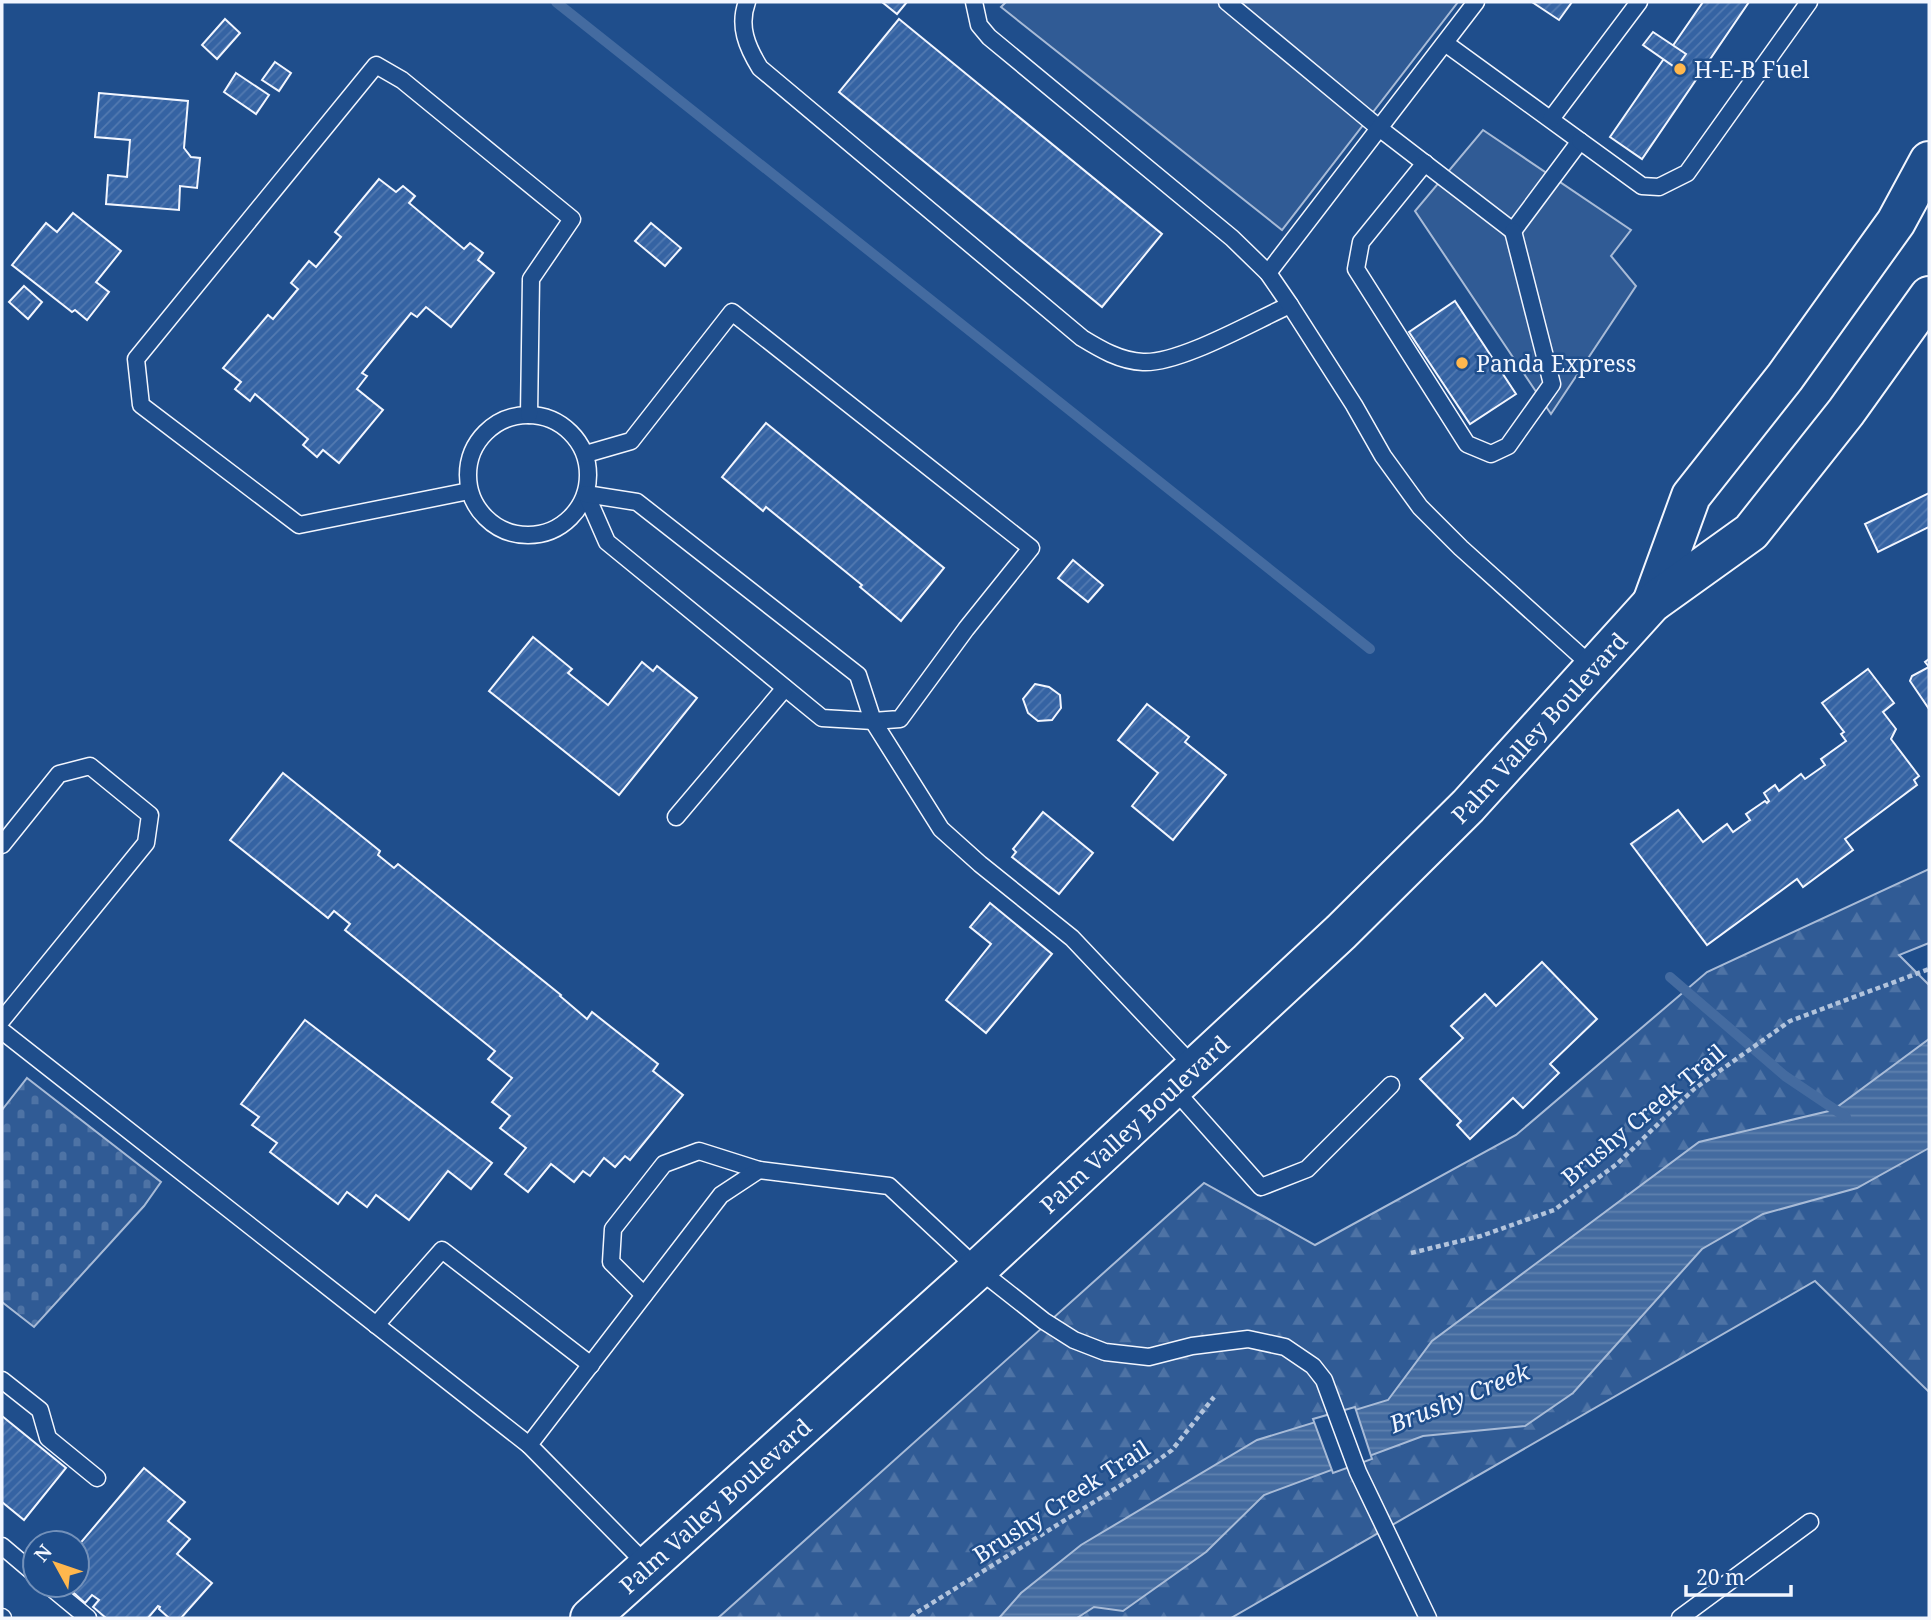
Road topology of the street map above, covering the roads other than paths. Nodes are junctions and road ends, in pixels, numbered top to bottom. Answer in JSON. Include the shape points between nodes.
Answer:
{"nodes":[{"id":1,"x":747,"y":2,"type":"edge"},
{"id":2,"x":974,"y":2,"type":"edge"},
{"id":3,"x":1227,"y":2,"type":"edge"},
{"id":4,"x":1476,"y":2,"type":"edge"},
{"id":5,"x":1639,"y":2,"type":"edge"},
{"id":6,"x":1809,"y":2,"type":"edge"},
{"id":7,"x":1445,"y":43,"type":"junction"},
{"id":8,"x":1550,"y":119,"type":"junction"},
{"id":9,"x":1379,"y":128,"type":"junction"},
{"id":10,"x":1580,"y":141,"type":"junction"},
{"id":11,"x":1929,"y":161,"type":"edge"},
{"id":12,"x":1425,"y":163,"type":"junction"},
{"id":13,"x":1513,"y":231,"type":"junction"},
{"id":14,"x":1268,"y":273,"type":"junction"},
{"id":15,"x":1929,"y":296,"type":"edge"},
{"id":16,"x":1290,"y":305,"type":"junction"},
{"id":17,"x":529,"y":415,"type":"junction"},
{"id":18,"x":586,"y":454,"type":"junction"},
{"id":19,"x":469,"y":491,"type":"junction"},
{"id":20,"x":586,"y":494,"type":"junction"},
{"id":21,"x":1652,"y":603,"type":"junction"},
{"id":22,"x":1593,"y":667,"type":"junction"},
{"id":23,"x":785,"y":688,"type":"junction"},
{"id":24,"x":873,"y":721,"type":"junction"},
{"id":25,"x":676,"y":817,"type":"dead end"},
{"id":26,"x":2,"y":845,"type":"edge"},
{"id":27,"x":2,"y":1020,"type":"edge"},
{"id":28,"x":2,"y":1031,"type":"edge"},
{"id":29,"x":1184,"y":1078,"type":"junction"},
{"id":30,"x":1391,"y":1085,"type":"dead end"},
{"id":31,"x":759,"y":1170,"type":"junction"},
{"id":32,"x":978,"y":1269,"type":"junction"},
{"id":33,"x":644,"y":1295,"type":"junction"},
{"id":34,"x":376,"y":1325,"type":"junction"},
{"id":35,"x":591,"y":1365,"type":"junction"},
{"id":36,"x":2,"y":1380,"type":"edge"},
{"id":37,"x":529,"y":1445,"type":"junction"},
{"id":38,"x":97,"y":1478,"type":"dead end"},
{"id":39,"x":1810,"y":1522,"type":"dead end"},
{"id":40,"x":2,"y":1546,"type":"edge"},
{"id":41,"x":21,"y":1562,"type":"edge"},
{"id":42,"x":648,"y":1566,"type":"junction"},
{"id":43,"x":65,"y":1599,"type":"edge"},
{"id":44,"x":88,"y":1618,"type":"edge"},
{"id":45,"x":590,"y":1618,"type":"edge"},
{"id":46,"x":1428,"y":1618,"type":"edge"},
{"id":47,"x":1680,"y":1618,"type":"edge"}],
"edges":[{"from":1,"to":16,"type":"lane","via":[[743,34],[760,68],[1102,350],[1142,362],[1162,361]]},
{"from":2,"to":14,"type":"lane","via":[[979,25],[989,37]]},
{"from":3,"to":9,"type":"lane"},
{"from":4,"to":7,"type":"lane"},
{"from":5,"to":8,"type":"lane"},
{"from":6,"to":10,"type":"lane","via":[[1687,173],[1659,187],[1642,186]]},
{"from":7,"to":8,"type":"lane"},
{"from":7,"to":9,"type":"lane"},
{"from":8,"to":10,"type":"lane"},
{"from":9,"to":12,"type":"lane"},
{"from":9,"to":14,"type":"lane"},
{"from":10,"to":13,"type":"lane"},
{"from":11,"to":21,"type":"highway","name":"Palm Valley Boulevard","via":[[1896,222],[1785,377],[1691,496]]},
{"from":12,"to":13,"type":"lane"},
{"from":12,"to":13,"type":"lane","via":[[1360,242],[1356,269],[1466,444],[1491,454],[1508,446],[1552,384]]},
{"from":14,"to":16,"type":"lane"},
{"from":15,"to":21,"type":"highway","name":"Palm Valley Boulevard","via":[[1846,412],[1751,532]]},
{"from":16,"to":22,"type":"lane","via":[[1383,456],[1420,507]]},
{"from":17,"to":18,"type":"lane","via":[[559,423],[575,436]]},
{"from":17,"to":19,"type":"lane","via":[[499,422],[483,435],[467,471]]},
{"from":17,"to":19,"type":"lane","via":[[531,279],[572,219],[402,80],[376,65],[136,359],[141,405],[299,525]]},
{"from":18,"to":20,"type":"lane"},
{"from":18,"to":24,"type":"lane","via":[[631,441],[732,312],[1031,548],[900,719]]},
{"from":19,"to":20,"type":"lane","via":[[490,523],[507,533],[526,536],[563,525]]},
{"from":20,"to":23,"type":"lane","via":[[607,542]]},
{"from":20,"to":24,"type":"lane","via":[[637,502],[858,675]]},
{"from":21,"to":22,"type":"highway","name":"Palm Valley Boulevard"},
{"from":22,"to":29,"type":"highway","name":"Palm Valley Boulevard","via":[[1468,806]]},
{"from":23,"to":24,"type":"lane","via":[[822,719]]},
{"from":23,"to":25,"type":"lane"},
{"from":24,"to":29,"type":"lane","via":[[941,829],[1072,938]]},
{"from":26,"to":27,"type":"lane","via":[[59,774],[90,766],[150,815],[146,843]]},
{"from":28,"to":34,"type":"lane"},
{"from":29,"to":30,"type":"lane","via":[[1261,1187],[1307,1170]]},
{"from":29,"to":32,"type":"highway","name":"Palm Valley Boulevard"},
{"from":31,"to":32,"type":"lane","via":[[889,1186]]},
{"from":31,"to":33,"type":"lane","via":[[722,1195]]},
{"from":31,"to":33,"type":"lane","via":[[699,1151],[664,1164],[613,1230],[611,1262]]},
{"from":32,"to":42,"type":"highway","name":"Palm Valley Boulevard"},
{"from":32,"to":46,"type":"lane","via":[[1044,1321],[1105,1352],[1149,1357],[1248,1339],[1285,1348],[1313,1366],[1324,1380],[1358,1472]]},
{"from":33,"to":35,"type":"lane"},
{"from":34,"to":35,"type":"lane","via":[[442,1250]]},
{"from":34,"to":37,"type":"lane"},
{"from":35,"to":37,"type":"lane"},
{"from":36,"to":38,"type":"lane","via":[[40,1410],[48,1438]]},
{"from":37,"to":42,"type":"lane"},
{"from":39,"to":47,"type":"lane"},
{"from":40,"to":41,"type":"lane"},
{"from":42,"to":45,"type":"highway","name":"Palm Valley Boulevard"},
{"from":43,"to":44,"type":"lane"}]}
